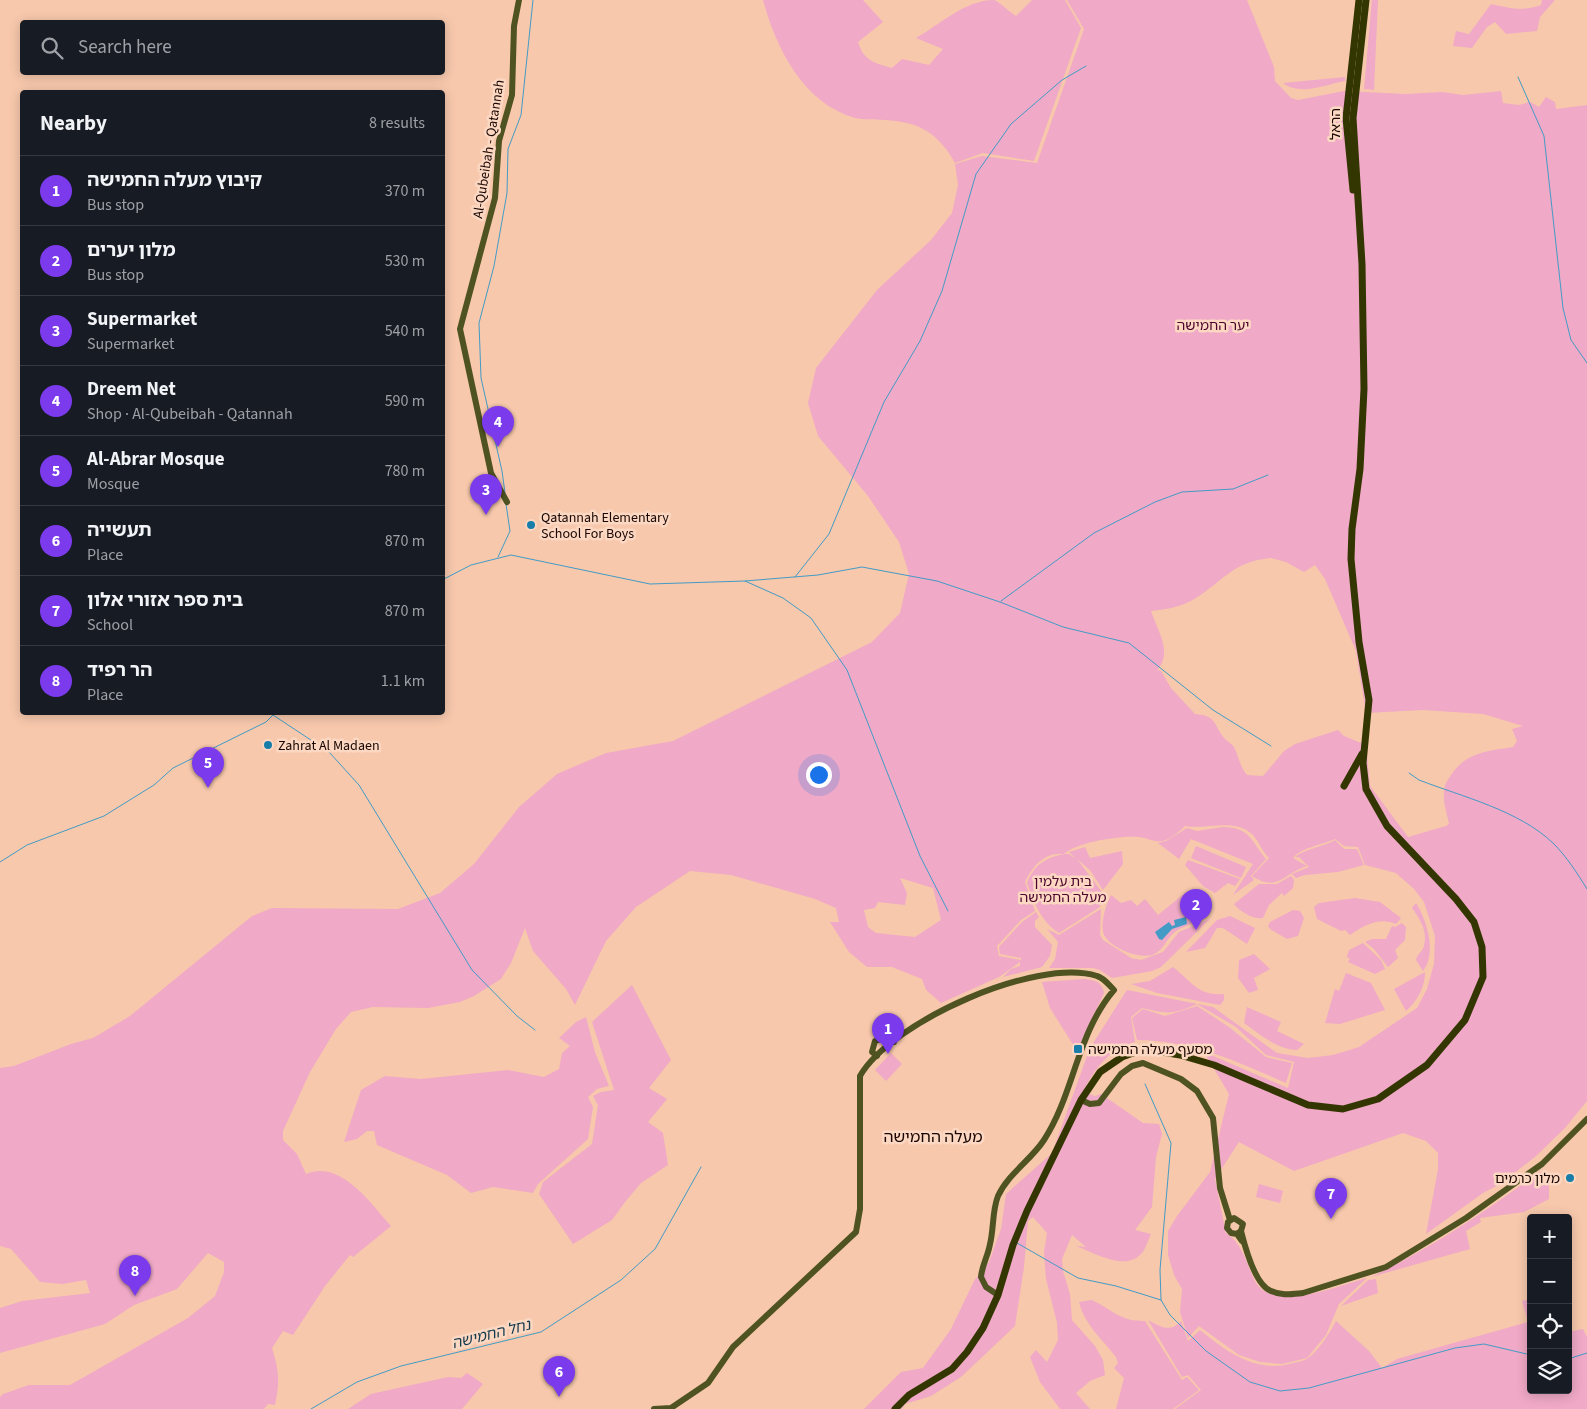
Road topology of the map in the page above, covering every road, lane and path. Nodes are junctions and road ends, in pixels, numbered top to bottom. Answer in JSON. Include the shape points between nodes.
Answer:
{"nodes":[{"id":1,"x":519,"y":0,"type":"edge"},
{"id":2,"x":1359,"y":0,"type":"edge"},
{"id":3,"x":1366,"y":0,"type":"edge"},
{"id":4,"x":1361,"y":247,"type":"junction"},
{"id":5,"x":506,"y":502,"type":"dead end"},
{"id":6,"x":1364,"y":750,"type":"junction"},
{"id":7,"x":1344,"y":786,"type":"dead end"},
{"id":8,"x":894,"y":1042,"type":"junction"},
{"id":9,"x":877,"y":1056,"type":"junction"},
{"id":10,"x":1081,"y":1100,"type":"junction"},
{"id":11,"x":1587,"y":1119,"type":"edge"},
{"id":12,"x":1225,"y":1207,"type":"junction"},
{"id":13,"x":1237,"y":1218,"type":"junction"},
{"id":14,"x":1230,"y":1220,"type":"junction"},
{"id":15,"x":1239,"y":1232,"type":"junction"},
{"id":16,"x":998,"y":1295,"type":"junction"},
{"id":17,"x":654,"y":1409,"type":"edge"},
{"id":18,"x":895,"y":1409,"type":"edge"}],
"edges":[{"from":1,"to":5,"type":"street","name":"Al-Qubeibah - Qatannah","via":[[514,26],[512,95],[499,141],[495,198],[460,329],[491,473]]},
{"from":2,"to":4,"type":"main road","name":"הראל","via":[[1346,118]]},
{"from":3,"to":4,"type":"main road","name":"הראל","via":[[1354,118]]},
{"from":4,"to":6,"type":"main road","name":"הראל","via":[[1364,421],[1352,521],[1352,559],[1359,642],[1369,700]]},
{"from":6,"to":7,"type":"main road"},
{"from":6,"to":10,"type":"main road","name":"הראל","via":[[1362,763],[1366,789],[1387,826],[1474,922],[1482,947],[1483,977],[1465,1020],[1428,1065],[1414,1076],[1378,1099],[1343,1109],[1308,1105],[1214,1065],[1144,1049],[1122,1057],[1100,1072]]},
{"from":8,"to":9,"type":"street"},
{"from":8,"to":9,"type":"street","via":[[875,1041],[872,1052]]},
{"from":8,"to":16,"type":"street","via":[[957,1003],[1023,978],[1093,975],[1114,990],[1085,1039],[1052,1127],[998,1196],[981,1277],[986,1287]]},
{"from":9,"to":17,"type":"street","via":[[860,1076],[860,1209],[856,1232],[733,1347],[708,1383],[671,1408]]},
{"from":10,"to":12,"type":"street","via":[[1099,1103],[1122,1074],[1143,1063],[1181,1079],[1197,1090],[1213,1118]]},
{"from":10,"to":16,"type":"main road","name":"הראל","via":[[1019,1230]]},
{"from":11,"to":15,"type":"street","via":[[1542,1164],[1504,1193],[1386,1267],[1302,1293],[1281,1294],[1270,1291],[1260,1282]]},
{"from":12,"to":13,"type":"street"},
{"from":12,"to":14,"type":"street"},
{"from":13,"to":14,"type":"street"},
{"from":13,"to":15,"type":"street","via":[[1243,1224]]},
{"from":14,"to":15,"type":"street","via":[[1228,1230]]},
{"from":16,"to":18,"type":"main road","name":"הראל","via":[[983,1328],[962,1358],[952,1369],[909,1395]]}]}
